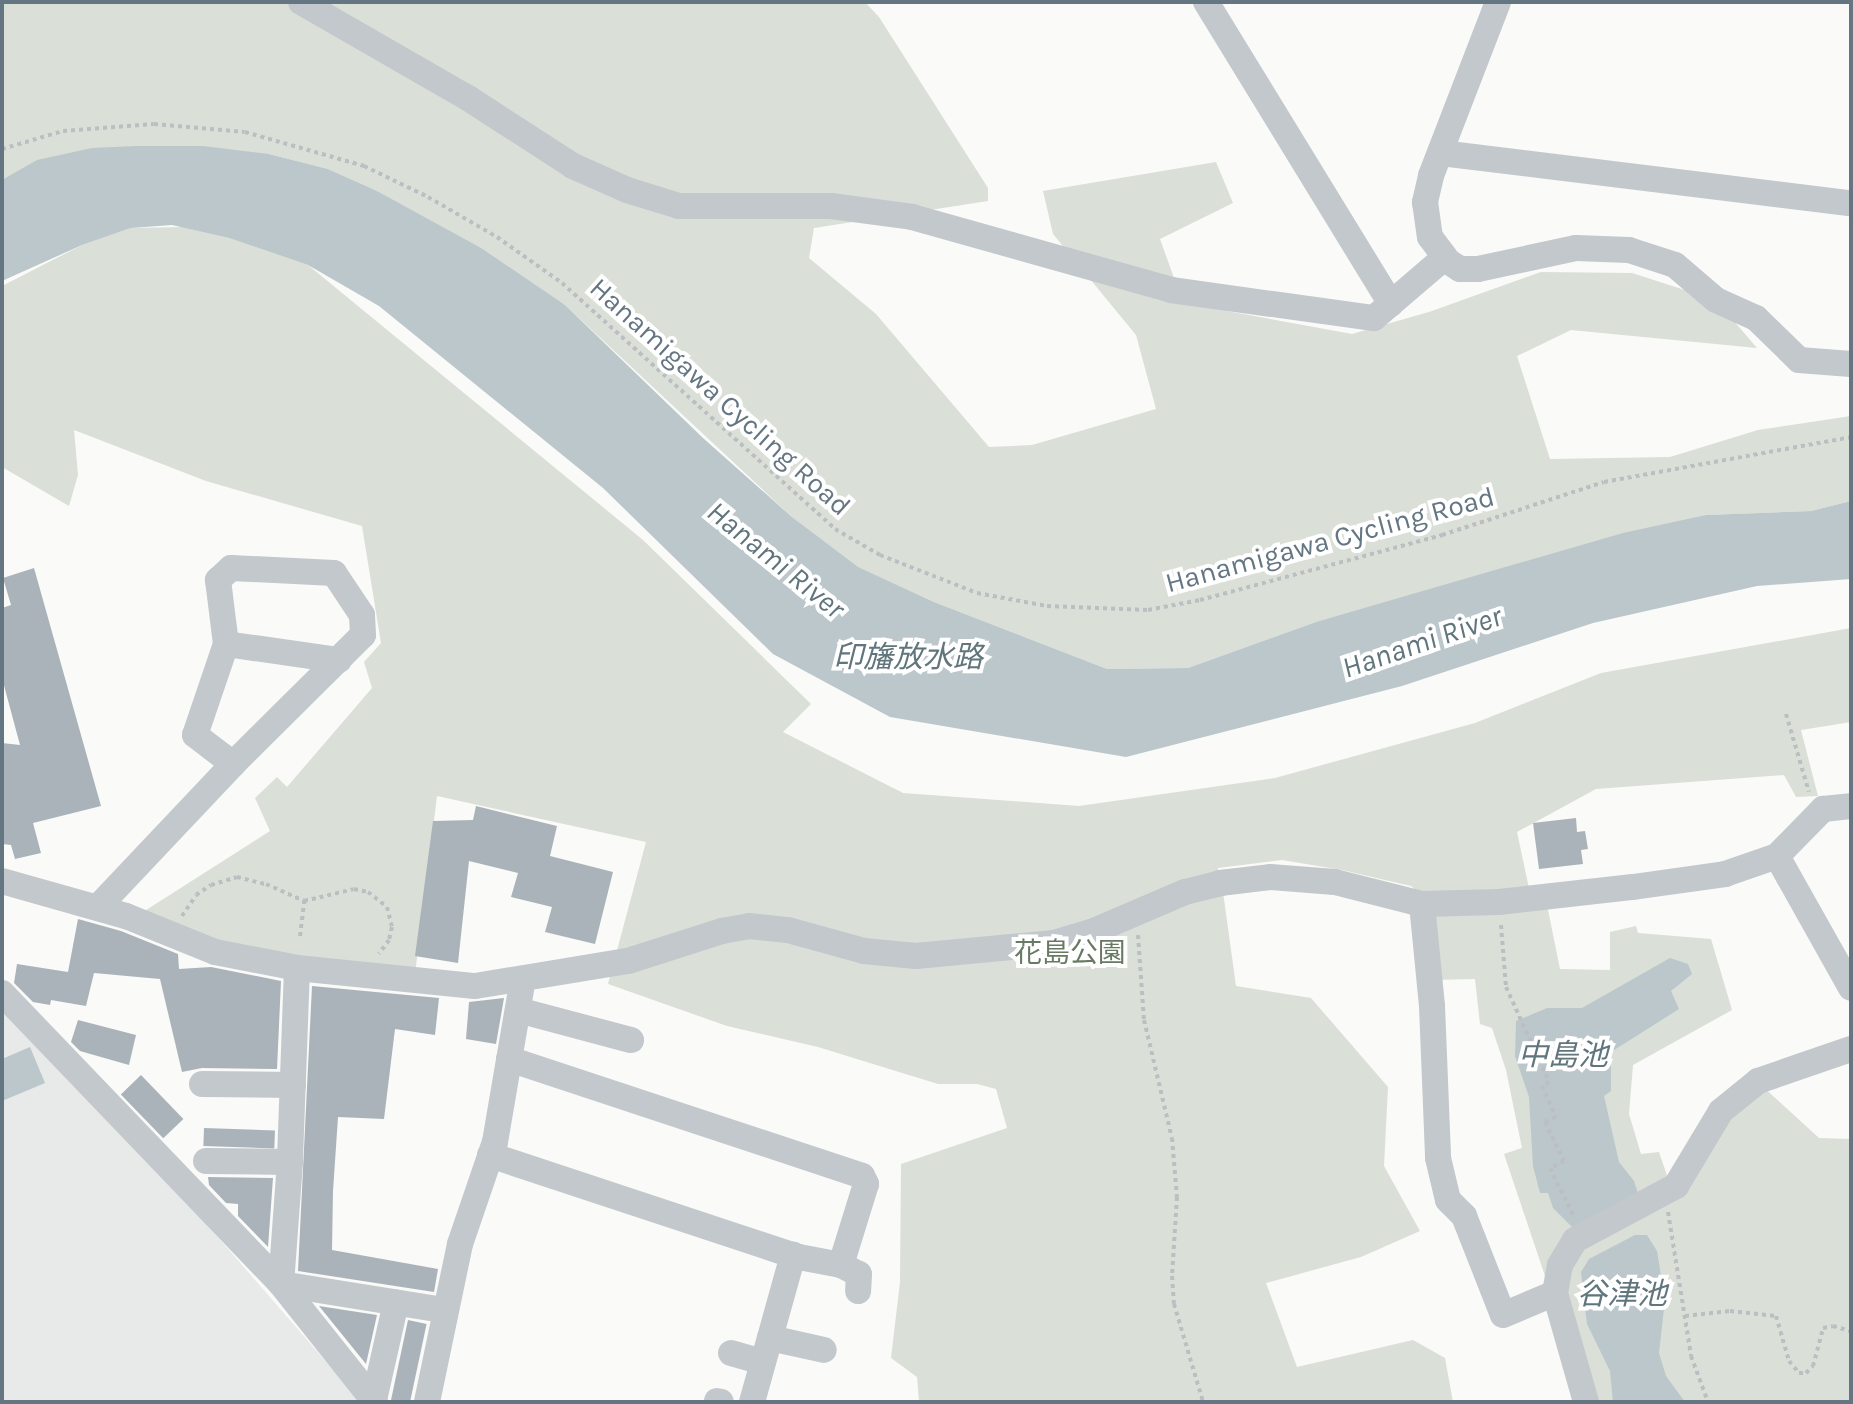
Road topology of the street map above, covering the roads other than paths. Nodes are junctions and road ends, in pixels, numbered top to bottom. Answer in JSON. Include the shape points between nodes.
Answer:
{"nodes":[{"id":1,"x":301,"y":2,"type":"edge"},
{"id":2,"x":1206,"y":2,"type":"edge"},
{"id":3,"x":1498,"y":2,"type":"edge"},
{"id":4,"x":1441,"y":153,"type":"junction"},
{"id":5,"x":1851,"y":203,"type":"edge"},
{"id":6,"x":1444,"y":258,"type":"junction"},
{"id":7,"x":1391,"y":304,"type":"junction"},
{"id":8,"x":1851,"y":364,"type":"edge"},
{"id":9,"x":226,"y":644,"type":"junction"},
{"id":10,"x":339,"y":660,"type":"junction"},
{"id":11,"x":233,"y":764,"type":"junction"},
{"id":12,"x":1851,"y":806,"type":"edge"},
{"id":13,"x":1777,"y":856,"type":"junction"},
{"id":14,"x":2,"y":881,"type":"edge"},
{"id":15,"x":1422,"y":904,"type":"junction"},
{"id":16,"x":98,"y":907,"type":"junction"},
{"id":17,"x":297,"y":968,"type":"junction"},
{"id":18,"x":523,"y":979,"type":"junction"},
{"id":19,"x":1851,"y":988,"type":"edge"},
{"id":20,"x":2,"y":993,"type":"edge"},
{"id":21,"x":518,"y":1010,"type":"junction"},
{"id":22,"x":631,"y":1040,"type":"dead end"},
{"id":23,"x":1851,"y":1049,"type":"edge"},
{"id":24,"x":509,"y":1059,"type":"junction"},
{"id":25,"x":202,"y":1084,"type":"dead end"},
{"id":26,"x":293,"y":1085,"type":"junction"},
{"id":27,"x":490,"y":1155,"type":"junction"},
{"id":28,"x":206,"y":1161,"type":"dead end"},
{"id":29,"x":290,"y":1162,"type":"junction"},
{"id":30,"x":793,"y":1255,"type":"junction"},
{"id":31,"x":841,"y":1265,"type":"junction"},
{"id":32,"x":281,"y":1284,"type":"junction"},
{"id":33,"x":858,"y":1291,"type":"dead end"},
{"id":34,"x":1555,"y":1293,"type":"junction"},
{"id":35,"x":396,"y":1302,"type":"junction"},
{"id":36,"x":444,"y":1310,"type":"junction"},
{"id":37,"x":766,"y":1350,"type":"junction"},
{"id":38,"x":824,"y":1350,"type":"dead end"},
{"id":39,"x":731,"y":1353,"type":"dead end"},
{"id":40,"x":374,"y":1401,"type":"edge"},
{"id":41,"x":427,"y":1402,"type":"edge"},
{"id":42,"x":752,"y":1402,"type":"edge"},
{"id":43,"x":1586,"y":1402,"type":"edge"}],
"edges":[{"from":1,"to":7,"type":"street","via":[[468,98],[573,166],[679,206],[831,206],[898,215],[1171,290],[1374,318]]},
{"from":2,"to":7,"type":"street"},
{"from":3,"to":4,"type":"street"},
{"from":4,"to":5,"type":"street"},
{"from":4,"to":6,"type":"street","via":[[1425,202],[1425,220]]},
{"from":6,"to":7,"type":"street"},
{"from":6,"to":8,"type":"street","via":[[1460,269],[1478,269],[1576,248],[1629,250],[1675,265],[1716,300],[1756,318],[1799,360]]},
{"from":9,"to":10,"type":"street"},
{"from":9,"to":10,"type":"street","via":[[218,580],[231,568],[334,573],[362,615],[363,635]]},
{"from":9,"to":11,"type":"street","via":[[195,735]]},
{"from":10,"to":11,"type":"street"},
{"from":11,"to":16,"type":"street"},
{"from":12,"to":13,"type":"street","via":[[1823,809]]},
{"from":13,"to":15,"type":"street","via":[[1725,874],[1499,902]]},
{"from":13,"to":19,"type":"street"},
{"from":14,"to":16,"type":"street"},
{"from":15,"to":18,"type":"street","via":[[1335,882],[1270,877],[1197,889],[1054,943],[916,956],[864,951],[788,930],[749,926],[628,961]]},
{"from":15,"to":34,"type":"street","via":[[1438,1158],[1448,1200],[1464,1216],[1503,1315]]},
{"from":16,"to":17,"type":"street","via":[[215,952]]},
{"from":17,"to":18,"type":"street","via":[[475,986]]},
{"from":17,"to":26,"type":"street"},
{"from":18,"to":21,"type":"street"},
{"from":20,"to":32,"type":"street"},
{"from":21,"to":22,"type":"street"},
{"from":21,"to":24,"type":"street"},
{"from":23,"to":34,"type":"street","via":[[1758,1081],[1721,1111],[1676,1186],[1575,1240],[1560,1265]]},
{"from":24,"to":27,"type":"street"},
{"from":24,"to":31,"type":"street","via":[[862,1176],[866,1184]]},
{"from":25,"to":26,"type":"street"},
{"from":26,"to":29,"type":"street"},
{"from":27,"to":30,"type":"street"},
{"from":27,"to":36,"type":"street","via":[[468,1212]]},
{"from":28,"to":29,"type":"street"},
{"from":29,"to":32,"type":"street"},
{"from":30,"to":31,"type":"street"},
{"from":30,"to":37,"type":"street"},
{"from":31,"to":33,"type":"street","via":[[859,1274]]},
{"from":32,"to":35,"type":"street"},
{"from":32,"to":40,"type":"street"},
{"from":34,"to":43,"type":"street"},
{"from":35,"to":36,"type":"street"},
{"from":35,"to":40,"type":"street"},
{"from":36,"to":41,"type":"street"},
{"from":37,"to":38,"type":"street"},
{"from":37,"to":39,"type":"street"},
{"from":37,"to":42,"type":"street"}]}
